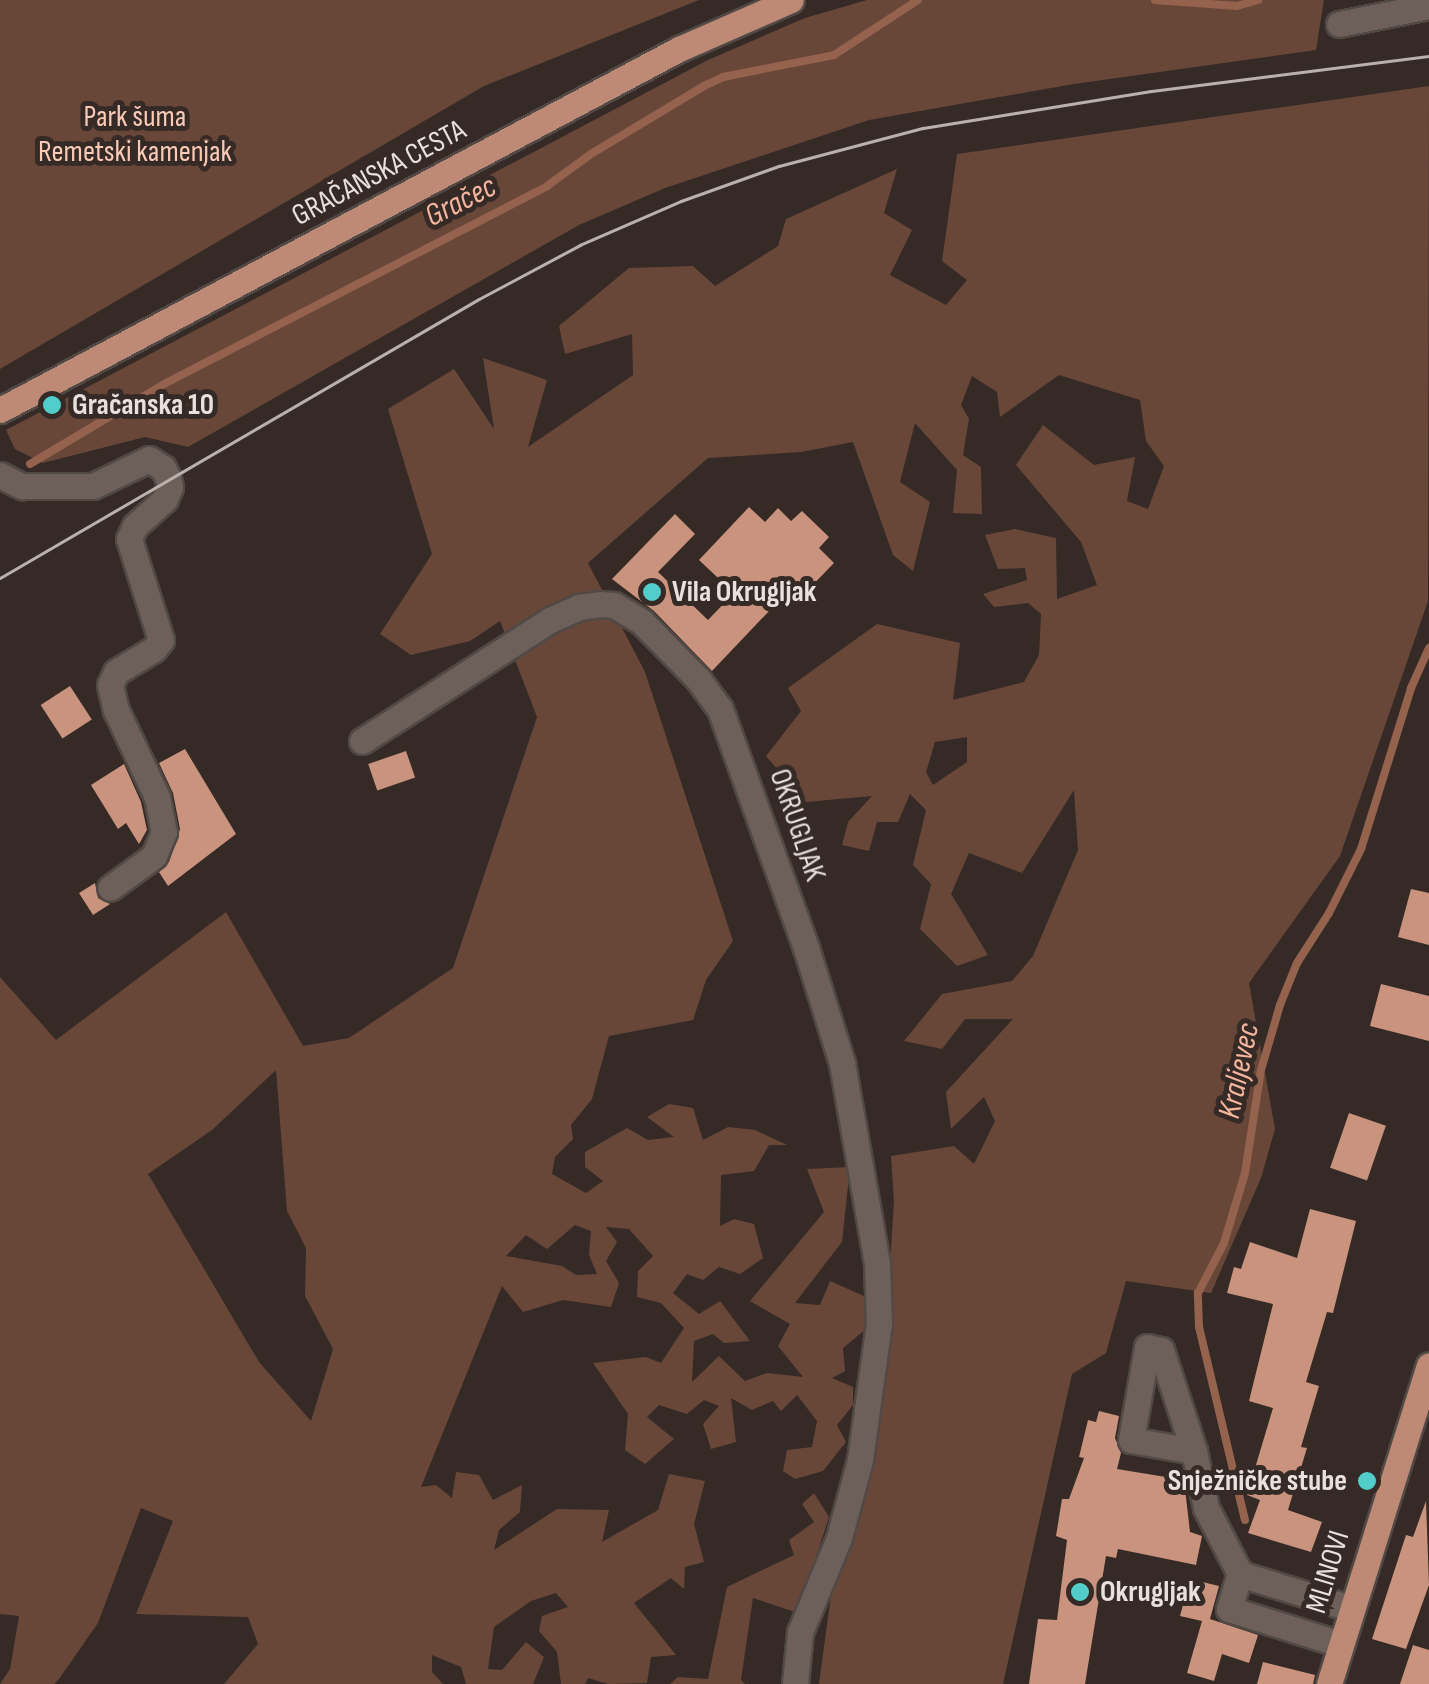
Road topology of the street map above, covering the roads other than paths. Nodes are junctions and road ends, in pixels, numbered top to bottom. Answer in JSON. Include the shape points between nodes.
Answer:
{"nodes":[{"id":1,"x":792,"y":0,"type":"edge"},
{"id":2,"x":1429,"y":6,"type":"edge"},
{"id":3,"x":1340,"y":24,"type":"dead end"},
{"id":4,"x":0,"y":410,"type":"edge"},
{"id":5,"x":0,"y":475,"type":"edge"},
{"id":6,"x":362,"y":741,"type":"dead end"},
{"id":7,"x":110,"y":888,"type":"dead end"},
{"id":8,"x":1429,"y":1365,"type":"edge"},
{"id":9,"x":1194,"y":1451,"type":"dead end"},
{"id":10,"x":1240,"y":1574,"type":"junction"},
{"id":11,"x":1350,"y":1608,"type":"junction"},
{"id":12,"x":1340,"y":1644,"type":"junction"},
{"id":13,"x":795,"y":1684,"type":"edge"},
{"id":14,"x":1328,"y":1684,"type":"edge"}],
"edges":[{"from":1,"to":4,"type":"main road","name":"GRAČANSKA CESTA","via":[[679,50]]},
{"from":2,"to":3,"type":"street"},
{"from":5,"to":7,"type":"street","via":[[22,486],[93,486],[148,458],[168,478],[165,499],[128,539],[161,640],[116,672],[110,685],[157,797],[164,832],[154,856]]},
{"from":6,"to":13,"type":"street","name":"OKRUGLJAK","via":[[550,620],[600,604],[642,622],[720,708],[842,1063],[878,1276],[875,1364],[860,1460],[839,1538],[800,1632]]},
{"from":8,"to":11,"type":"main road","name":"MLINOVI"},
{"from":9,"to":10,"type":"street","via":[[1206,1508]]},
{"from":10,"to":11,"type":"street"},
{"from":10,"to":12,"type":"street","via":[[1229,1609]]},
{"from":11,"to":12,"type":"main road","name":"MLINOVI"},
{"from":12,"to":14,"type":"main road","name":"MLINOVI"}]}
